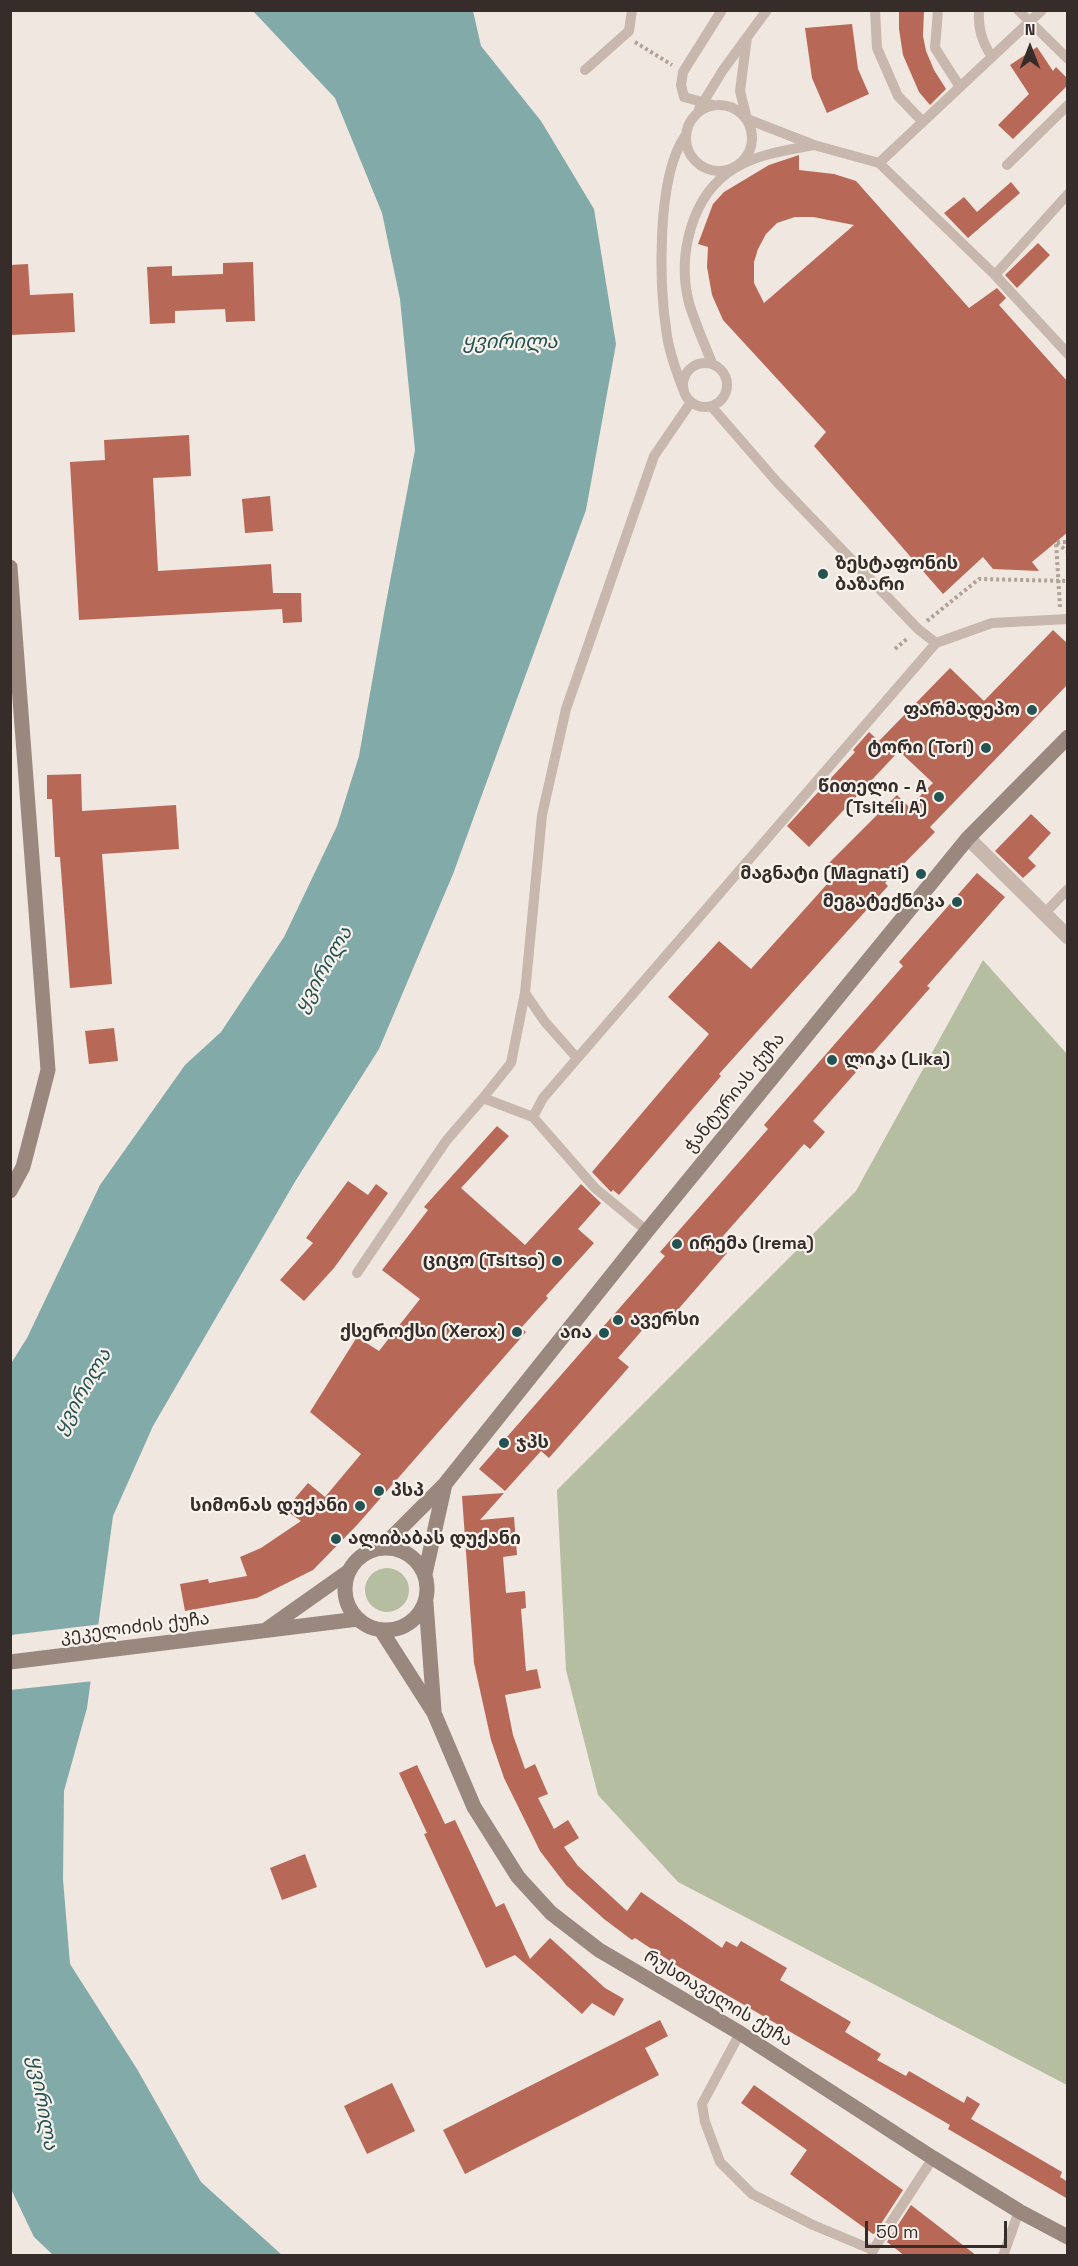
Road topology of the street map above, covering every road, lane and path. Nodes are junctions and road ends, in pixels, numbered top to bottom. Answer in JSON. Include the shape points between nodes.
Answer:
{"nodes":[{"id":1,"x":632,"y":10,"type":"edge"},
{"id":2,"x":722,"y":10,"type":"edge"},
{"id":3,"x":767,"y":10,"type":"edge"},
{"id":4,"x":875,"y":10,"type":"edge"},
{"id":5,"x":938,"y":10,"type":"edge"},
{"id":6,"x":979,"y":10,"type":"edge"},
{"id":7,"x":1018,"y":10,"type":"edge"},
{"id":8,"x":1042,"y":10,"type":"edge"},
{"id":9,"x":1030,"y":22,"type":"junction"},
{"id":10,"x":624,"y":35,"type":"junction"},
{"id":11,"x":747,"y":37,"type":"junction"},
{"id":12,"x":992,"y":57,"type":"junction"},
{"id":13,"x":1068,"y":59,"type":"edge"},
{"id":14,"x":585,"y":70,"type":"dead end"},
{"id":15,"x":683,"y":72,"type":"junction"},
{"id":16,"x":960,"y":87,"type":"junction"},
{"id":17,"x":708,"y":104,"type":"junction"},
{"id":18,"x":1068,"y":105,"type":"edge"},
{"id":19,"x":747,"y":119,"type":"junction"},
{"id":20,"x":923,"y":122,"type":"junction"},
{"id":21,"x":685,"y":136,"type":"junction"},
{"id":22,"x":814,"y":145,"type":"junction"},
{"id":23,"x":879,"y":163,"type":"junction"},
{"id":24,"x":1008,"y":165,"type":"dead end"},
{"id":25,"x":735,"y":168,"type":"junction"},
{"id":26,"x":1068,"y":194,"type":"edge"},
{"id":27,"x":995,"y":275,"type":"junction"},
{"id":28,"x":1068,"y":354,"type":"edge"},
{"id":29,"x":712,"y":363,"type":"junction"},
{"id":30,"x":683,"y":389,"type":"junction"},
{"id":31,"x":691,"y":402,"type":"junction"},
{"id":32,"x":711,"y":406,"type":"junction"},
{"id":33,"x":1056,"y":542,"type":"junction"},
{"id":34,"x":1068,"y":542,"type":"edge"},
{"id":35,"x":1068,"y":552,"type":"edge"},
{"id":36,"x":10,"y":567,"type":"edge"},
{"id":37,"x":1068,"y":581,"type":"edge"},
{"id":38,"x":1058,"y":583,"type":"junction"},
{"id":39,"x":1064,"y":619,"type":"edge"},
{"id":40,"x":918,"y":629,"type":"junction"},
{"id":41,"x":936,"y":644,"type":"junction"},
{"id":42,"x":896,"y":650,"type":"dead end"},
{"id":43,"x":1068,"y":737,"type":"edge"},
{"id":44,"x":17,"y":740,"type":"edge"},
{"id":45,"x":968,"y":838,"type":"junction"},
{"id":46,"x":1068,"y":889,"type":"edge"},
{"id":47,"x":1044,"y":914,"type":"junction"},
{"id":48,"x":1068,"y":937,"type":"edge"},
{"id":49,"x":525,"y":993,"type":"junction"},
{"id":50,"x":577,"y":1058,"type":"junction"},
{"id":51,"x":483,"y":1098,"type":"junction"},
{"id":52,"x":534,"y":1117,"type":"junction"},
{"id":53,"x":10,"y":1191,"type":"edge"},
{"id":54,"x":647,"y":1231,"type":"junction"},
{"id":55,"x":357,"y":1273,"type":"dead end"},
{"id":56,"x":445,"y":1484,"type":"junction"},
{"id":57,"x":381,"y":1548,"type":"junction"},
{"id":58,"x":349,"y":1571,"type":"junction"},
{"id":59,"x":425,"y":1574,"type":"junction"},
{"id":60,"x":426,"y":1603,"type":"junction"},
{"id":61,"x":358,"y":1619,"type":"junction"},
{"id":62,"x":265,"y":1630,"type":"junction"},
{"id":63,"x":381,"y":1630,"type":"junction"},
{"id":64,"x":10,"y":1662,"type":"edge"},
{"id":65,"x":434,"y":1713,"type":"junction"},
{"id":66,"x":740,"y":2033,"type":"junction"},
{"id":67,"x":933,"y":2158,"type":"junction"},
{"id":68,"x":1020,"y":2211,"type":"junction"},
{"id":69,"x":1068,"y":2237,"type":"edge"},
{"id":70,"x":873,"y":2253,"type":"edge"},
{"id":71,"x":1003,"y":2256,"type":"edge"}],
"edges":[{"from":1,"to":10,"type":"lane","via":[[629,31]]},
{"from":2,"to":15,"type":"lane"},
{"from":3,"to":11,"type":"lane"},
{"from":4,"to":20,"type":"lane","via":[[877,48],[898,96]]},
{"from":5,"to":16,"type":"lane","via":[[935,48]]},
{"from":6,"to":12,"type":"lane","via":[[978,26]]},
{"from":7,"to":9,"type":"lane"},
{"from":8,"to":9,"type":"lane"},
{"from":9,"to":12,"type":"lane"},
{"from":9,"to":13,"type":"lane"},
{"from":10,"to":14,"type":"lane"},
{"from":10,"to":15,"type":"path"},
{"from":11,"to":17,"type":"lane"},
{"from":11,"to":19,"type":"lane","via":[[740,91]]},
{"from":12,"to":16,"type":"lane"},
{"from":15,"to":17,"type":"lane","via":[[684,97]]},
{"from":16,"to":20,"type":"lane"},
{"from":17,"to":19,"type":"lane","via":[[732,107]]},
{"from":17,"to":21,"type":"lane","via":[[688,124]]},
{"from":18,"to":24,"type":"lane"},
{"from":19,"to":22,"type":"lane"},
{"from":19,"to":25,"type":"lane","via":[[753,142],[748,157]]},
{"from":20,"to":23,"type":"lane"},
{"from":21,"to":25,"type":"lane","via":[[691,157],[700,166],[718,172]]},
{"from":21,"to":30,"type":"lane","via":[[668,177],[662,268],[667,335]]},
{"from":22,"to":23,"type":"lane"},
{"from":22,"to":25,"type":"lane","via":[[773,153]]},
{"from":23,"to":27,"type":"lane"},
{"from":25,"to":29,"type":"lane","via":[[709,190],[692,223],[685,264],[689,302]]},
{"from":26,"to":27,"type":"lane"},
{"from":27,"to":28,"type":"lane"},
{"from":29,"to":30,"type":"lane","via":[[704,362],[688,370]]},
{"from":29,"to":32,"type":"lane","via":[[724,372],[728,386],[723,398]]},
{"from":30,"to":31,"type":"lane"},
{"from":31,"to":32,"type":"lane"},
{"from":31,"to":49,"type":"lane","via":[[654,456],[566,709],[542,815]]},
{"from":32,"to":40,"type":"lane","via":[[777,482]]},
{"from":33,"to":34,"type":"path"},
{"from":33,"to":35,"type":"path"},
{"from":33,"to":38,"type":"path"},
{"from":36,"to":44,"type":"street"},
{"from":37,"to":38,"type":"path"},
{"from":38,"to":39,"type":"path"},
{"from":38,"to":40,"type":"path","via":[[979,579]]},
{"from":39,"to":41,"type":"lane","via":[[992,623]]},
{"from":40,"to":41,"type":"lane"},
{"from":40,"to":42,"type":"path"},
{"from":41,"to":50,"type":"lane"},
{"from":43,"to":45,"type":"street","name":"ჭანტურიას ქუჩა"},
{"from":44,"to":53,"type":"street","via":[[48,1070],[23,1167]]},
{"from":45,"to":47,"type":"street"},
{"from":45,"to":54,"type":"street","name":"ჭანტურიას ქუჩა"},
{"from":46,"to":47,"type":"lane"},
{"from":47,"to":48,"type":"street"},
{"from":49,"to":50,"type":"lane"},
{"from":49,"to":51,"type":"lane","via":[[511,1063]]},
{"from":50,"to":52,"type":"lane","via":[[543,1098]]},
{"from":51,"to":52,"type":"lane"},
{"from":51,"to":55,"type":"lane","via":[[446,1141]]},
{"from":52,"to":54,"type":"lane","via":[[595,1188]]},
{"from":54,"to":56,"type":"street","name":"ჭანტურიას ქუჩა"},
{"from":56,"to":57,"type":"street","name":"ჭანტურიას ქუჩა"},
{"from":56,"to":59,"type":"street","name":"ჭანტურიას ქუჩა"},
{"from":57,"to":58,"type":"street","via":[[362,1556]]},
{"from":57,"to":59,"type":"street","via":[[412,1556]]},
{"from":58,"to":61,"type":"street","via":[[345,1592]]},
{"from":58,"to":62,"type":"street","name":"კეკელიძის ქუჩა"},
{"from":59,"to":60,"type":"street"},
{"from":60,"to":63,"type":"street","via":[[418,1617],[405,1626]]},
{"from":60,"to":65,"type":"street","name":"რუსთაველის ქუჩა"},
{"from":61,"to":62,"type":"street","name":"კეკელიძის ქუჩა"},
{"from":61,"to":63,"type":"street"},
{"from":62,"to":64,"type":"street","name":"კეკელიძის ქუჩა"},
{"from":63,"to":65,"type":"street","name":"რუსთაველის ქუჩა"},
{"from":65,"to":66,"type":"street","name":"რუსთაველის ქუჩა","via":[[474,1808],[518,1877],[551,1912],[599,1950]]},
{"from":66,"to":67,"type":"street","name":"რუსთაველის ქუჩა"},
{"from":66,"to":70,"type":"lane","via":[[702,2104],[720,2162],[752,2194]]},
{"from":67,"to":68,"type":"street","name":"რუსთაველის ქუჩა"},
{"from":67,"to":70,"type":"lane"},
{"from":68,"to":69,"type":"street","name":"რუსთაველის ქუჩა"},
{"from":68,"to":71,"type":"lane"}]}
